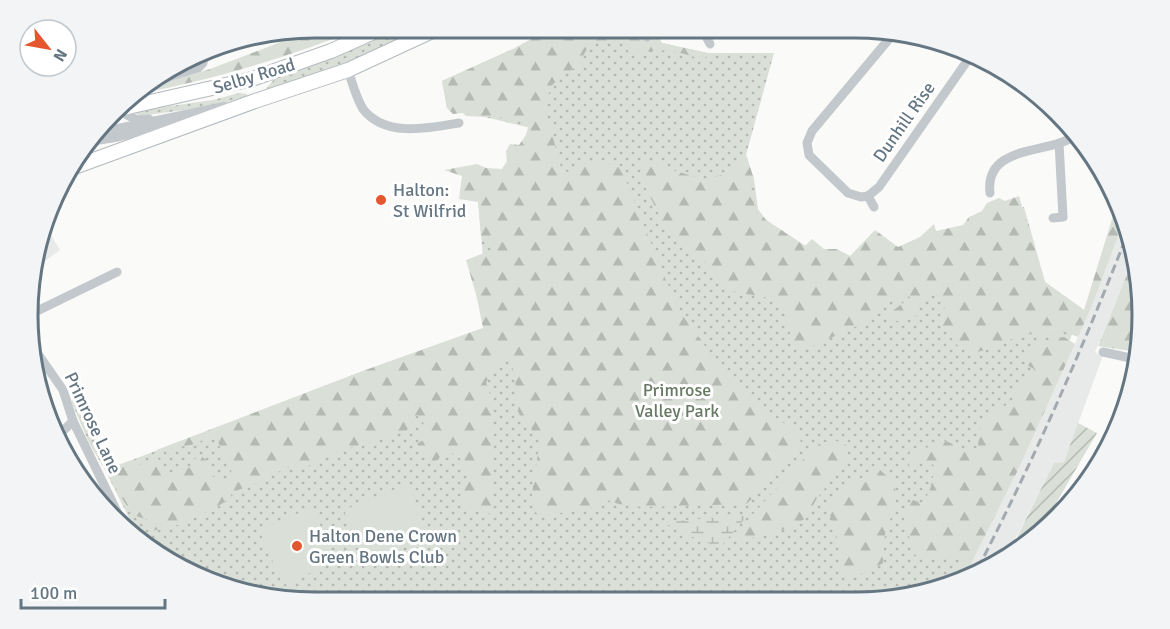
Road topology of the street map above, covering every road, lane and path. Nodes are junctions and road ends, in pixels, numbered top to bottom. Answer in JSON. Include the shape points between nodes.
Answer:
{"nodes":[{"id":1,"x":360,"y":38,"type":"edge"},
{"id":2,"x":417,"y":38,"type":"edge"},
{"id":3,"x":707,"y":38,"type":"edge"},
{"id":4,"x":888,"y":40,"type":"edge"},
{"id":5,"x":710,"y":44,"type":"dead end"},
{"id":6,"x":203,"y":61,"type":"edge"},
{"id":7,"x":967,"y":61,"type":"edge"},
{"id":8,"x":348,"y":70,"type":"junction"},
{"id":9,"x":177,"y":74,"type":"edge"},
{"id":10,"x":255,"y":101,"type":"junction"},
{"id":11,"x":135,"y":104,"type":"edge"},
{"id":12,"x":227,"y":107,"type":"junction"},
{"id":13,"x":126,"y":112,"type":"edge"},
{"id":14,"x":175,"y":118,"type":"junction"},
{"id":15,"x":459,"y":123,"type":"dead end"},
{"id":16,"x":106,"y":133,"type":"edge"},
{"id":17,"x":1069,"y":138,"type":"edge"},
{"id":18,"x":100,"y":140,"type":"edge"},
{"id":19,"x":1059,"y":143,"type":"junction"},
{"id":20,"x":82,"y":164,"type":"edge"},
{"id":21,"x":990,"y":193,"type":"dead end"},
{"id":22,"x":868,"y":196,"type":"junction"},
{"id":23,"x":874,"y":207,"type":"dead end"},
{"id":24,"x":1053,"y":218,"type":"dead end"},
{"id":25,"x":117,"y":272,"type":"dead end"},
{"id":26,"x":38,"y":311,"type":"edge"},
{"id":27,"x":1103,"y":352,"type":"dead end"},
{"id":28,"x":1129,"y":357,"type":"edge"},
{"id":29,"x":41,"y":359,"type":"edge"},
{"id":30,"x":73,"y":421,"type":"junction"},
{"id":31,"x":63,"y":431,"type":"edge"},
{"id":32,"x":114,"y":505,"type":"edge"}],
"edges":[{"from":1,"to":11,"type":"main road","name":"Selby Road","via":[[252,80]]},
{"from":2,"to":8,"type":"main road","name":"Selby Road"},
{"from":3,"to":5,"type":"street"},
{"from":4,"to":22,"type":"street","via":[[807,142],[809,155],[848,193]]},
{"from":6,"to":9,"type":"street","via":[[198,68]]},
{"from":7,"to":22,"type":"street","name":"Dunhill Rise","via":[[879,187]]},
{"from":8,"to":10,"type":"main road","name":"Selby Road"},
{"from":8,"to":15,"type":"street","via":[[364,110],[378,120],[398,128],[421,129]]},
{"from":10,"to":12,"type":"street","name":"Selby Road"},
{"from":10,"to":20,"type":"main road","name":"Selby Road"},
{"from":12,"to":14,"type":"street","name":"Selby Road"},
{"from":12,"to":18,"type":"street","via":[[178,123]]},
{"from":13,"to":14,"type":"street","via":[[137,120]]},
{"from":14,"to":16,"type":"street","name":"Selby Road"},
{"from":17,"to":19,"type":"street"},
{"from":19,"to":21,"type":"street","via":[[1018,152],[1005,159],[991,178]]},
{"from":19,"to":24,"type":"street","via":[[1063,217]]},
{"from":22,"to":23,"type":"street"},
{"from":25,"to":26,"type":"street"},
{"from":27,"to":28,"type":"street"},
{"from":29,"to":30,"type":"street","name":"Primrose Lane","via":[[63,390]]},
{"from":30,"to":31,"type":"street"},
{"from":30,"to":32,"type":"street","name":"Primrose Lane"}]}
